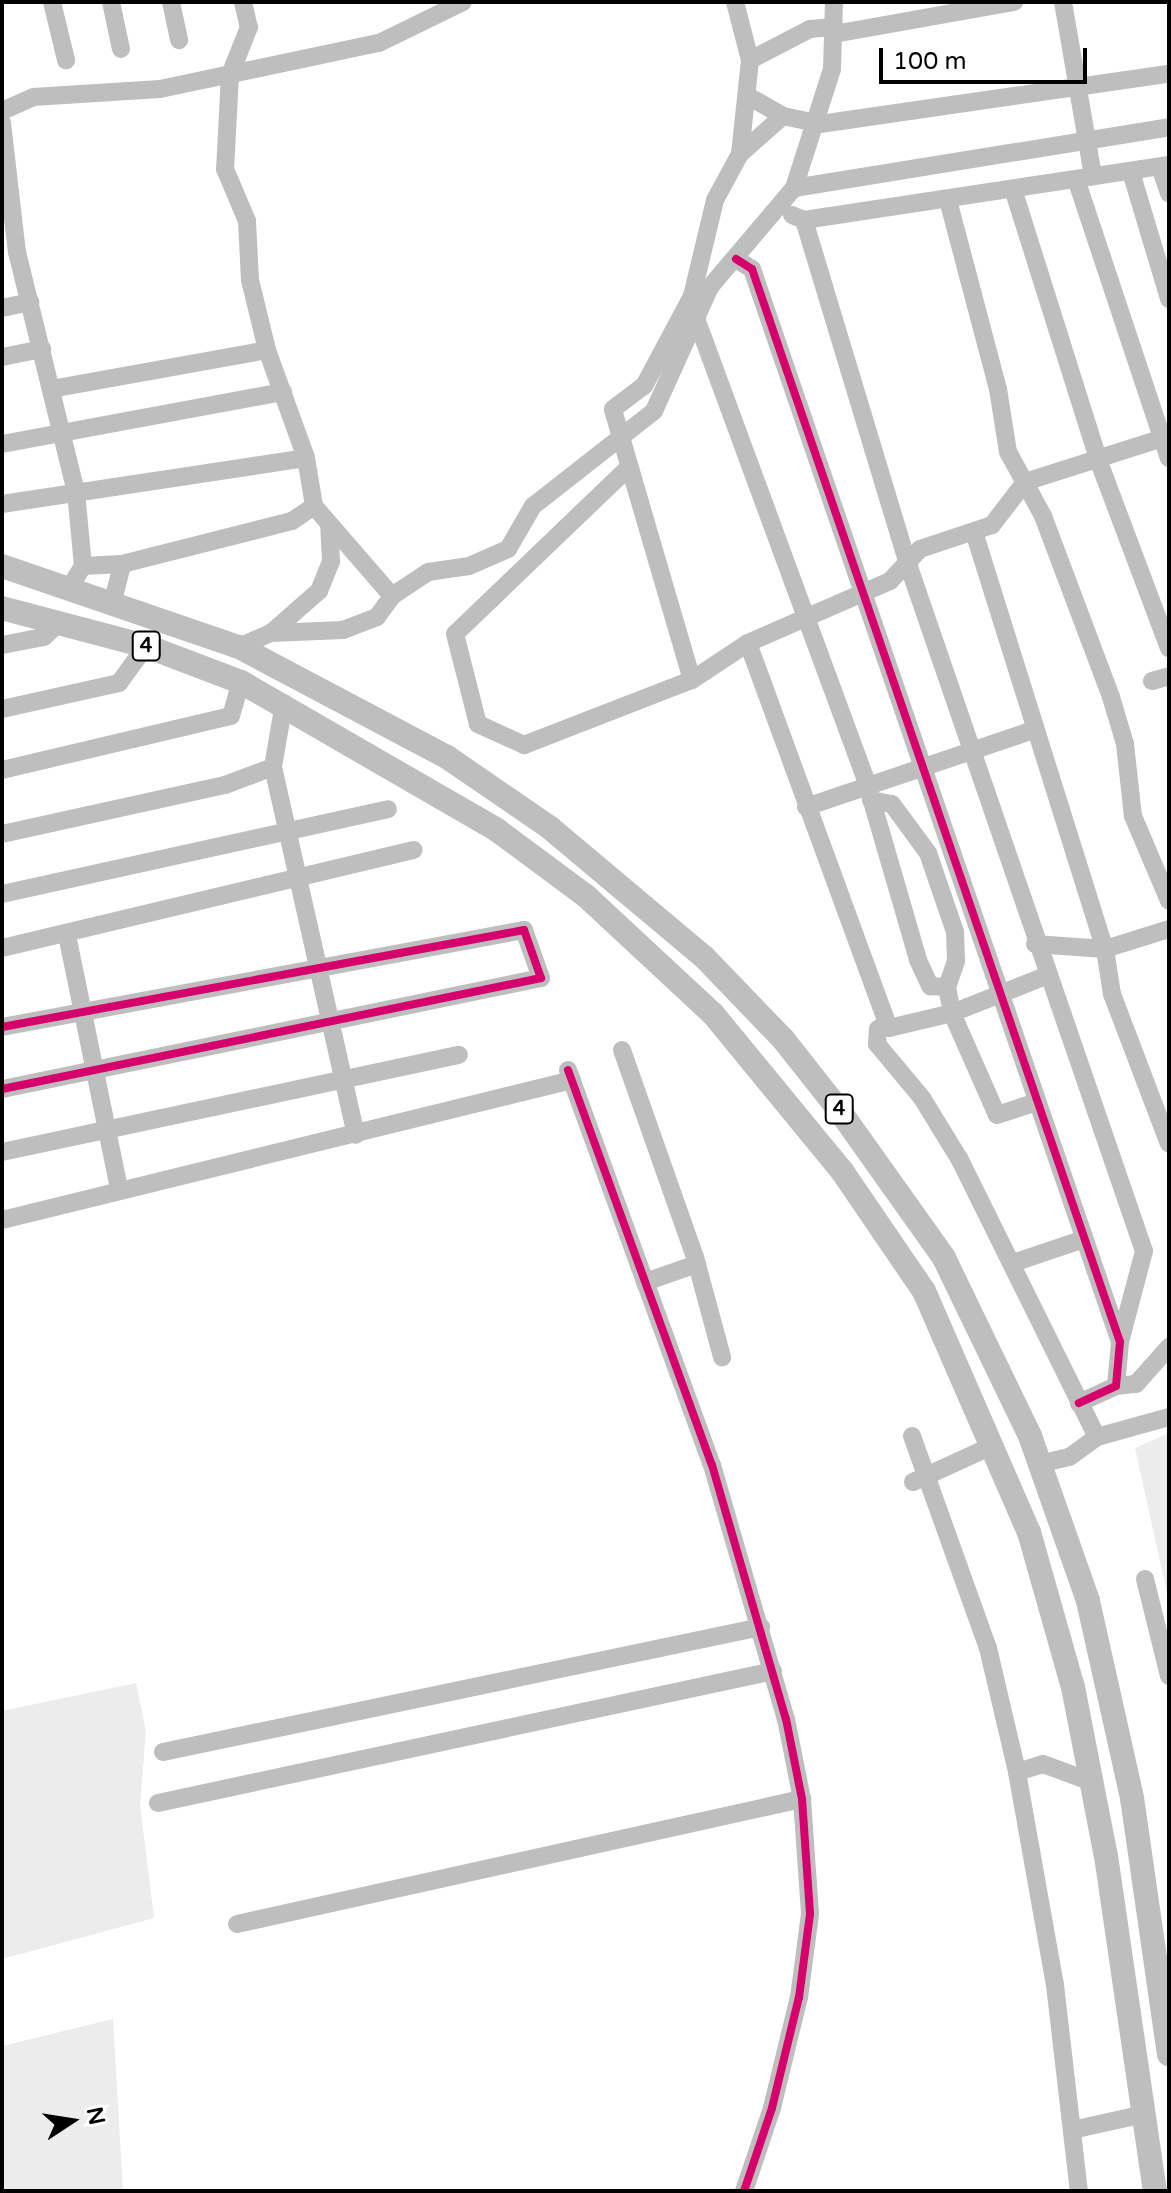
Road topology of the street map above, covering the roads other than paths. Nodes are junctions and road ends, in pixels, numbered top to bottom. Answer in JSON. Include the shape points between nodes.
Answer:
{"nodes":[{"id":1,"x":52,"y":2,"type":"edge"},
{"id":2,"x":111,"y":2,"type":"edge"},
{"id":3,"x":171,"y":2,"type":"edge"},
{"id":4,"x":243,"y":2,"type":"edge"},
{"id":5,"x":463,"y":2,"type":"edge"},
{"id":6,"x":735,"y":2,"type":"edge"},
{"id":7,"x":834,"y":2,"type":"edge"},
{"id":8,"x":1014,"y":2,"type":"edge"},
{"id":9,"x":1063,"y":2,"type":"edge"},
{"id":10,"x":834,"y":30,"type":"junction"},
{"id":11,"x":179,"y":40,"type":"dead end"},
{"id":12,"x":121,"y":49,"type":"dead end"},
{"id":13,"x":66,"y":60,"type":"dead end"},
{"id":14,"x":750,"y":60,"type":"junction"},
{"id":15,"x":1169,"y":74,"type":"edge"},
{"id":16,"x":230,"y":75,"type":"junction"},
{"id":17,"x":1075,"y":88,"type":"junction"},
{"id":18,"x":748,"y":96,"type":"junction"},
{"id":19,"x":2,"y":111,"type":"edge"},
{"id":20,"x":783,"y":116,"type":"junction"},
{"id":21,"x":2,"y":123,"type":"edge"},
{"id":22,"x":820,"y":124,"type":"junction"},
{"id":23,"x":1169,"y":127,"type":"edge"},
{"id":24,"x":1085,"y":137,"type":"junction"},
{"id":25,"x":740,"y":154,"type":"junction"},
{"id":26,"x":1165,"y":166,"type":"edge"},
{"id":27,"x":1131,"y":172,"type":"junction"},
{"id":28,"x":1085,"y":178,"type":"junction"},
{"id":29,"x":794,"y":188,"type":"junction"},
{"id":30,"x":1013,"y":189,"type":"junction"},
{"id":31,"x":1169,"y":193,"type":"edge"},
{"id":32,"x":948,"y":200,"type":"junction"},
{"id":33,"x":779,"y":210,"type":"junction"},
{"id":34,"x":804,"y":220,"type":"junction"},
{"id":35,"x":10,"y":253,"type":"edge"},
{"id":36,"x":736,"y":259,"type":"junction"},
{"id":37,"x":1169,"y":299,"type":"edge"},
{"id":38,"x":30,"y":302,"type":"junction"},
{"id":39,"x":2,"y":308,"type":"edge"},
{"id":40,"x":697,"y":321,"type":"junction"},
{"id":41,"x":42,"y":349,"type":"junction"},
{"id":42,"x":267,"y":350,"type":"junction"},
{"id":43,"x":2,"y":357,"type":"edge"},
{"id":44,"x":51,"y":389,"type":"junction"},
{"id":45,"x":283,"y":392,"type":"junction"},
{"id":46,"x":59,"y":432,"type":"junction"},
{"id":47,"x":1166,"y":437,"type":"edge"},
{"id":48,"x":619,"y":442,"type":"junction"},
{"id":49,"x":2,"y":444,"type":"edge"},
{"id":50,"x":306,"y":458,"type":"junction"},
{"id":51,"x":1169,"y":458,"type":"edge"},
{"id":52,"x":1099,"y":462,"type":"junction"},
{"id":53,"x":627,"y":469,"type":"junction"},
{"id":54,"x":1025,"y":482,"type":"junction"},
{"id":55,"x":76,"y":492,"type":"junction"},
{"id":56,"x":2,"y":504,"type":"edge"},
{"id":57,"x":314,"y":506,"type":"junction"},
{"id":58,"x":329,"y":527,"type":"junction"},
{"id":59,"x":974,"y":532,"type":"junction"},
{"id":60,"x":122,"y":564,"type":"junction"},
{"id":61,"x":2,"y":566,"type":"edge"},
{"id":62,"x":909,"y":567,"type":"junction"},
{"id":63,"x":76,"y":576,"type":"junction"},
{"id":64,"x":861,"y":591,"type":"junction"},
{"id":65,"x":392,"y":596,"type":"junction"},
{"id":66,"x":113,"y":601,"type":"junction"},
{"id":67,"x":2,"y":608,"type":"edge"},
{"id":68,"x":804,"y":618,"type":"junction"},
{"id":69,"x":60,"y":622,"type":"junction"},
{"id":70,"x":271,"y":633,"type":"junction"},
{"id":71,"x":748,"y":643,"type":"junction"},
{"id":72,"x":2,"y":645,"type":"edge"},
{"id":73,"x":146,"y":646,"type":"junction"},
{"id":74,"x":239,"y":647,"type":"junction"},
{"id":75,"x":1169,"y":648,"type":"edge"},
{"id":76,"x":692,"y":680,"type":"junction"},
{"id":77,"x":241,"y":682,"type":"junction"},
{"id":78,"x":284,"y":703,"type":"junction"},
{"id":79,"x":2,"y":709,"type":"edge"},
{"id":80,"x":1033,"y":730,"type":"junction"},
{"id":81,"x":974,"y":747,"type":"junction"},
{"id":82,"x":923,"y":763,"type":"junction"},
{"id":83,"x":273,"y":767,"type":"junction"},
{"id":84,"x":2,"y":770,"type":"edge"},
{"id":85,"x":869,"y":792,"type":"junction"},
{"id":86,"x":806,"y":807,"type":"junction"},
{"id":87,"x":388,"y":809,"type":"dead end"},
{"id":88,"x":286,"y":830,"type":"junction"},
{"id":89,"x":2,"y":834,"type":"edge"},
{"id":90,"x":414,"y":850,"type":"dead end"},
{"id":91,"x":299,"y":880,"type":"junction"},
{"id":92,"x":2,"y":894,"type":"edge"},
{"id":93,"x":1169,"y":901,"type":"edge"},
{"id":94,"x":1169,"y":929,"type":"edge"},
{"id":95,"x":67,"y":935,"type":"junction"},
{"id":96,"x":1145,"y":937,"type":"junction"},
{"id":97,"x":1035,"y":944,"type":"junction"},
{"id":98,"x":1169,"y":946,"type":"edge"},
{"id":99,"x":2,"y":948,"type":"edge"},
{"id":100,"x":1105,"y":949,"type":"junction"},
{"id":101,"x":322,"y":969,"type":"junction"},
{"id":102,"x":1046,"y":976,"type":"junction"},
{"id":103,"x":947,"y":987,"type":"junction"},
{"id":104,"x":1001,"y":991,"type":"junction"},
{"id":105,"x":81,"y":1013,"type":"junction"},
{"id":106,"x":952,"y":1013,"type":"junction"},
{"id":107,"x":332,"y":1020,"type":"junction"},
{"id":108,"x":887,"y":1023,"type":"junction"},
{"id":109,"x":2,"y":1027,"type":"edge"},
{"id":110,"x":622,"y":1050,"type":"dead end"},
{"id":111,"x":459,"y":1055,"type":"dead end"},
{"id":112,"x":96,"y":1071,"type":"junction"},
{"id":113,"x":344,"y":1077,"type":"junction"},
{"id":114,"x":2,"y":1089,"type":"edge"},
{"id":115,"x":1035,"y":1103,"type":"junction"},
{"id":116,"x":107,"y":1131,"type":"junction"},
{"id":117,"x":356,"y":1135,"type":"junction"},
{"id":118,"x":1169,"y":1144,"type":"edge"},
{"id":119,"x":2,"y":1152,"type":"edge"},
{"id":120,"x":119,"y":1188,"type":"junction"},
{"id":121,"x":2,"y":1220,"type":"edge"},
{"id":122,"x":1081,"y":1240,"type":"junction"},
{"id":123,"x":1013,"y":1263,"type":"junction"},
{"id":124,"x":697,"y":1264,"type":"junction"},
{"id":125,"x":645,"y":1282,"type":"junction"},
{"id":126,"x":1120,"y":1342,"type":"junction"},
{"id":127,"x":1169,"y":1347,"type":"edge"},
{"id":128,"x":722,"y":1357,"type":"dead end"},
{"id":129,"x":1116,"y":1386,"type":"junction"},
{"id":130,"x":1079,"y":1403,"type":"junction"},
{"id":131,"x":1169,"y":1417,"type":"edge"},
{"id":132,"x":912,"y":1436,"type":"dead end"},
{"id":133,"x":1097,"y":1437,"type":"junction"},
{"id":134,"x":994,"y":1445,"type":"junction"},
{"id":135,"x":1039,"y":1464,"type":"junction"},
{"id":136,"x":931,"y":1474,"type":"junction"},
{"id":137,"x":913,"y":1482,"type":"dead end"},
{"id":138,"x":1145,"y":1579,"type":"dead end"},
{"id":139,"x":761,"y":1627,"type":"junction"},
{"id":140,"x":773,"y":1671,"type":"junction"},
{"id":141,"x":1169,"y":1676,"type":"edge"},
{"id":142,"x":163,"y":1752,"type":"dead end"},
{"id":143,"x":1017,"y":1772,"type":"junction"},
{"id":144,"x":1092,"y":1782,"type":"junction"},
{"id":145,"x":802,"y":1799,"type":"junction"},
{"id":146,"x":158,"y":1803,"type":"dead end"},
{"id":147,"x":237,"y":1924,"type":"dead end"},
{"id":148,"x":1169,"y":2054,"type":"edge"},
{"id":149,"x":1144,"y":2114,"type":"junction"},
{"id":150,"x":1072,"y":2130,"type":"junction"},
{"id":151,"x":1154,"y":2189,"type":"edge"},
{"id":152,"x":744,"y":2191,"type":"edge"},
{"id":153,"x":1079,"y":2191,"type":"edge"}],
"edges":[{"from":1,"to":13,"type":"street"},
{"from":2,"to":12,"type":"street"},
{"from":3,"to":11,"type":"street"},
{"from":4,"to":16,"type":"street","via":[[249,27]]},
{"from":5,"to":16,"type":"street","via":[[379,43]]},
{"from":6,"to":14,"type":"street"},
{"from":7,"to":10,"type":"street"},
{"from":8,"to":10,"type":"street"},
{"from":9,"to":17,"type":"street"},
{"from":10,"to":14,"type":"street","via":[[810,29]]},
{"from":10,"to":22,"type":"street"},
{"from":14,"to":18,"type":"street"},
{"from":15,"to":17,"type":"street"},
{"from":16,"to":19,"type":"street","via":[[160,89],[73,90],[33,97]]},
{"from":16,"to":42,"type":"street","via":[[225,169],[247,221],[250,280]]},
{"from":17,"to":22,"type":"street"},
{"from":17,"to":24,"type":"street"},
{"from":18,"to":20,"type":"street"},
{"from":18,"to":25,"type":"street"},
{"from":20,"to":22,"type":"street"},
{"from":20,"to":25,"type":"street"},
{"from":21,"to":35,"type":"street"},
{"from":22,"to":29,"type":"street"},
{"from":23,"to":24,"type":"street"},
{"from":24,"to":28,"type":"street"},
{"from":24,"to":29,"type":"street"},
{"from":25,"to":48,"type":"street","via":[[715,200],[692,296],[644,386],[613,409]]},
{"from":26,"to":27,"type":"street"},
{"from":26,"to":31,"type":"street"},
{"from":27,"to":28,"type":"street"},
{"from":27,"to":37,"type":"street"},
{"from":28,"to":30,"type":"street"},
{"from":28,"to":47,"type":"street"},
{"from":29,"to":33,"type":"street"},
{"from":30,"to":32,"type":"street"},
{"from":30,"to":52,"type":"street"},
{"from":32,"to":34,"type":"street"},
{"from":32,"to":54,"type":"street","via":[[998,389],[1008,452]]},
{"from":33,"to":34,"type":"street"},
{"from":33,"to":36,"type":"street"},
{"from":34,"to":62,"type":"street"},
{"from":35,"to":38,"type":"street"},
{"from":36,"to":40,"type":"street","via":[[710,287]]},
{"from":36,"to":64,"type":"street","via":[[752,269]]},
{"from":38,"to":39,"type":"street"},
{"from":38,"to":41,"type":"street"},
{"from":40,"to":48,"type":"street","via":[[654,411]]},
{"from":40,"to":68,"type":"street"},
{"from":41,"to":43,"type":"street"},
{"from":41,"to":44,"type":"street"},
{"from":42,"to":44,"type":"street"},
{"from":42,"to":45,"type":"street"},
{"from":44,"to":46,"type":"street"},
{"from":45,"to":46,"type":"street"},
{"from":45,"to":50,"type":"street"},
{"from":46,"to":49,"type":"street"},
{"from":46,"to":55,"type":"street"},
{"from":47,"to":51,"type":"street"},
{"from":47,"to":52,"type":"street"},
{"from":48,"to":53,"type":"street"},
{"from":48,"to":65,"type":"street","via":[[533,506],[508,549],[469,566],[428,572]]},
{"from":50,"to":55,"type":"street"},
{"from":50,"to":57,"type":"street"},
{"from":52,"to":54,"type":"street"},
{"from":52,"to":75,"type":"street"},
{"from":53,"to":76,"type":"street"},
{"from":53,"to":76,"type":"street","via":[[455,634],[478,724],[524,745]]},
{"from":54,"to":59,"type":"street","via":[[1007,513]]},
{"from":54,"to":93,"type":"street","via":[[1111,697],[1125,744],[1133,816]]},
{"from":55,"to":56,"type":"street"},
{"from":55,"to":63,"type":"street"},
{"from":57,"to":58,"type":"street"},
{"from":57,"to":60,"type":"street","via":[[292,521]]},
{"from":58,"to":65,"type":"street"},
{"from":58,"to":70,"type":"street","via":[[331,561],[319,591]]},
{"from":59,"to":62,"type":"street","via":[[920,549]]},
{"from":59,"to":80,"type":"street"},
{"from":60,"to":63,"type":"street"},
{"from":60,"to":66,"type":"street"},
{"from":61,"to":63,"type":"highway","number":"4"},
{"from":62,"to":64,"type":"street"},
{"from":62,"to":81,"type":"street"},
{"from":63,"to":66,"type":"highway","number":"4"},
{"from":64,"to":68,"type":"street"},
{"from":64,"to":82,"type":"street"},
{"from":65,"to":70,"type":"street","via":[[377,617],[343,630]]},
{"from":66,"to":74,"type":"highway","number":"4"},
{"from":67,"to":69,"type":"highway","number":"4"},
{"from":68,"to":71,"type":"street"},
{"from":68,"to":85,"type":"street"},
{"from":69,"to":72,"type":"street","via":[[44,637]]},
{"from":69,"to":73,"type":"highway","number":"4"},
{"from":70,"to":74,"type":"street"},
{"from":71,"to":76,"type":"street"},
{"from":71,"to":86,"type":"street"},
{"from":73,"to":77,"type":"highway","number":"4"},
{"from":73,"to":79,"type":"street","via":[[119,683]]},
{"from":74,"to":135,"type":"highway","number":"4","via":[[447,757],[560,836],[714,967],[839,1110],[944,1258]]},
{"from":77,"to":78,"type":"highway","number":"4"},
{"from":77,"to":84,"type":"street","via":[[231,716]]},
{"from":78,"to":83,"type":"street"},
{"from":78,"to":134,"type":"highway","number":"4","via":[[497,830],[586,896],[713,1014],[842,1171],[924,1291]]},
{"from":80,"to":81,"type":"street"},
{"from":80,"to":100,"type":"street"},
{"from":81,"to":82,"type":"street"},
{"from":81,"to":97,"type":"street"},
{"from":82,"to":85,"type":"street"},
{"from":82,"to":104,"type":"street"},
{"from":83,"to":88,"type":"street"},
{"from":83,"to":89,"type":"street","via":[[225,785]]},
{"from":85,"to":86,"type":"street"},
{"from":85,"to":103,"type":"street","via":[[918,960],[930,986]]},
{"from":85,"to":103,"type":"street","via":[[892,804],[928,853],[955,932],[956,961]]},
{"from":86,"to":108,"type":"street"},
{"from":87,"to":88,"type":"street"},
{"from":88,"to":91,"type":"street"},
{"from":88,"to":92,"type":"street"},
{"from":90,"to":91,"type":"street"},
{"from":91,"to":95,"type":"street"},
{"from":91,"to":101,"type":"street"},
{"from":94,"to":96,"type":"street"},
{"from":95,"to":99,"type":"street"},
{"from":95,"to":105,"type":"street"},
{"from":96,"to":98,"type":"street"},
{"from":96,"to":100,"type":"street"},
{"from":97,"to":100,"type":"street"},
{"from":97,"to":102,"type":"street"},
{"from":100,"to":118,"type":"street","via":[[1112,994]]},
{"from":101,"to":105,"type":"street"},
{"from":101,"to":107,"type":"street"},
{"from":101,"to":107,"type":"street","via":[[524,930],[541,978]]},
{"from":102,"to":104,"type":"street"},
{"from":102,"to":126,"type":"street","via":[[1144,1251]]},
{"from":103,"to":106,"type":"street"},
{"from":104,"to":106,"type":"street"},
{"from":104,"to":115,"type":"street"},
{"from":105,"to":109,"type":"street"},
{"from":105,"to":112,"type":"street"},
{"from":106,"to":108,"type":"street","via":[[889,1028]]},
{"from":106,"to":115,"type":"street","via":[[997,1115]]},
{"from":107,"to":112,"type":"street"},
{"from":107,"to":113,"type":"street"},
{"from":108,"to":123,"type":"street","via":[[878,1029],[877,1044],[922,1098]]},
{"from":110,"to":124,"type":"street"},
{"from":111,"to":113,"type":"street"},
{"from":112,"to":114,"type":"street"},
{"from":112,"to":116,"type":"street"},
{"from":113,"to":116,"type":"street"},
{"from":113,"to":117,"type":"street"},
{"from":115,"to":122,"type":"street"},
{"from":116,"to":119,"type":"street"},
{"from":116,"to":120,"type":"street"},
{"from":117,"to":120,"type":"street"},
{"from":117,"to":125,"type":"street","via":[[570,1075]]},
{"from":120,"to":121,"type":"street"},
{"from":122,"to":123,"type":"street"},
{"from":122,"to":126,"type":"street"},
{"from":123,"to":130,"type":"street"},
{"from":124,"to":125,"type":"street"},
{"from":124,"to":128,"type":"street"},
{"from":125,"to":139,"type":"street","via":[[712,1465]]},
{"from":126,"to":129,"type":"street"},
{"from":127,"to":129,"type":"street","via":[[1136,1384]]},
{"from":129,"to":130,"type":"street"},
{"from":130,"to":133,"type":"street"},
{"from":131,"to":133,"type":"street"},
{"from":132,"to":136,"type":"street"},
{"from":133,"to":135,"type":"street","via":[[1069,1457]]},
{"from":134,"to":136,"type":"street"},
{"from":134,"to":144,"type":"highway","number":"4","via":[[1029,1532],[1073,1687]]},
{"from":135,"to":148,"type":"highway","number":"4","via":[[1088,1601],[1115,1714]]},
{"from":136,"to":137,"type":"street"},
{"from":136,"to":143,"type":"street","via":[[988,1648]]},
{"from":138,"to":141,"type":"street"},
{"from":139,"to":140,"type":"street"},
{"from":139,"to":142,"type":"street"},
{"from":140,"to":145,"type":"street"},
{"from":140,"to":146,"type":"street"},
{"from":143,"to":144,"type":"street","via":[[1043,1764]]},
{"from":143,"to":150,"type":"street","via":[[1055,1985]]},
{"from":144,"to":149,"type":"highway","number":"4"},
{"from":145,"to":147,"type":"street"},
{"from":145,"to":152,"type":"street","via":[[810,1914],[799,1997],[772,2108]]},
{"from":149,"to":150,"type":"street"},
{"from":149,"to":151,"type":"highway","number":"4"},
{"from":150,"to":153,"type":"street"}]}
